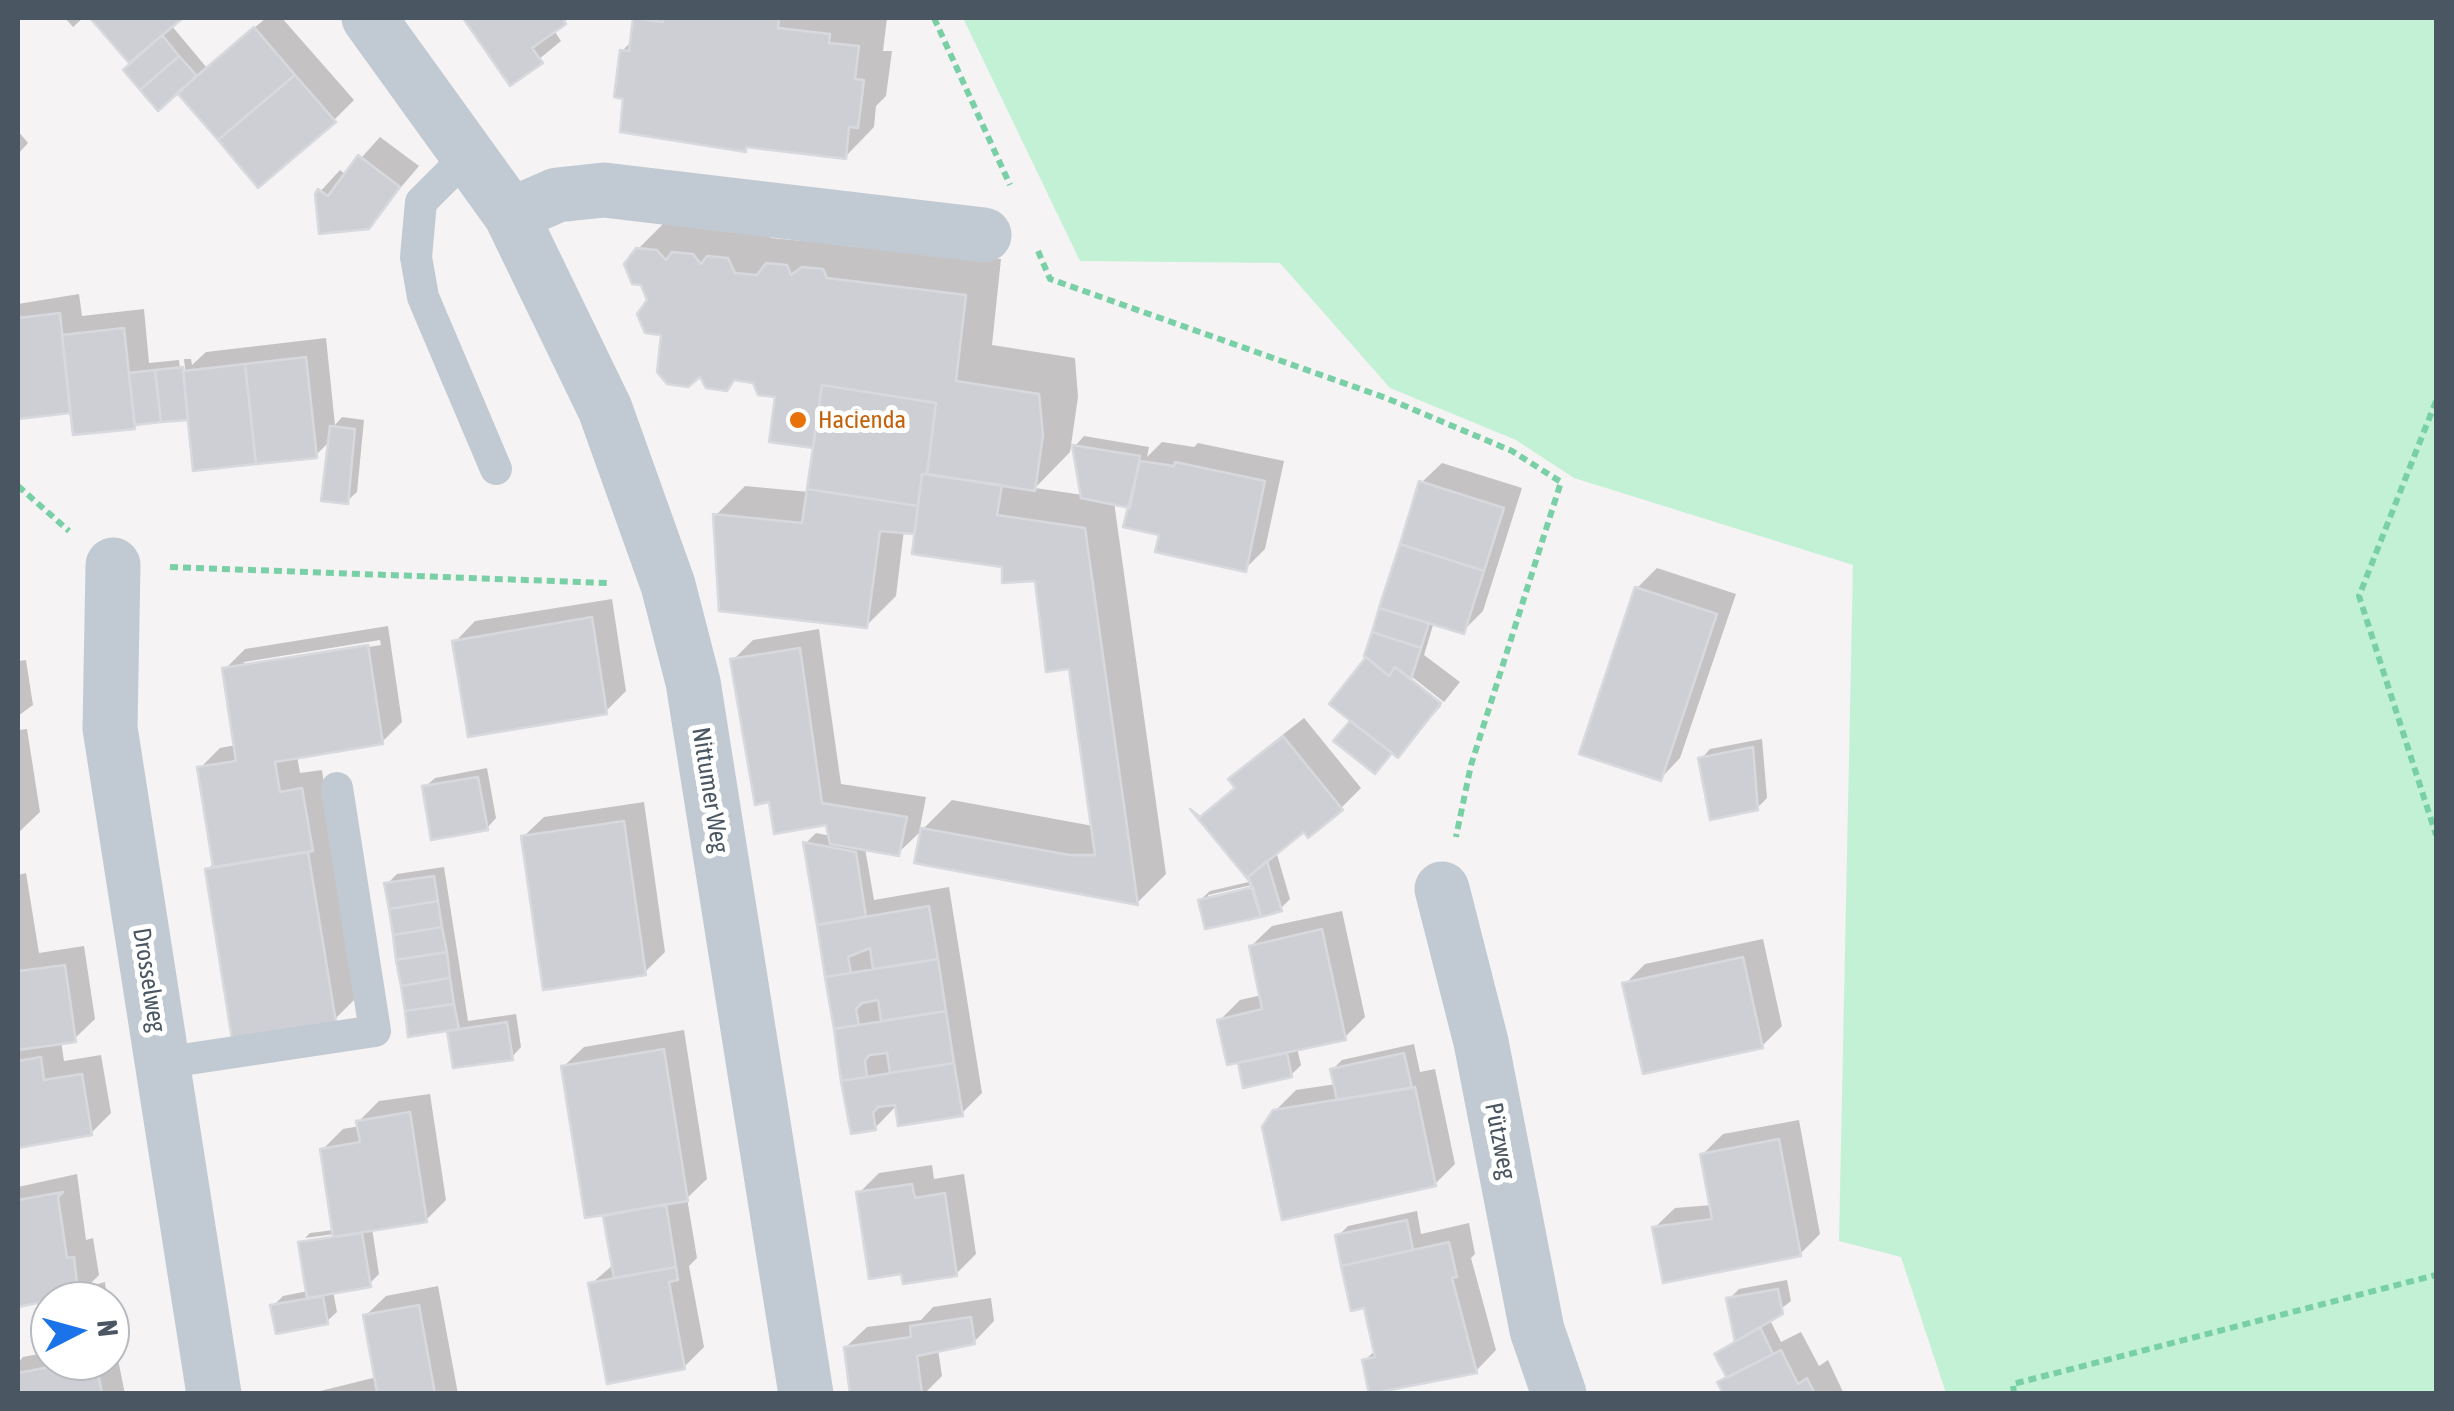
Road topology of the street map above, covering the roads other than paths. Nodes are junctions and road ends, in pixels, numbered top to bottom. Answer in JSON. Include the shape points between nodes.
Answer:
{"nodes":[{"id":1,"x":369,"y":18,"type":"edge"},
{"id":2,"x":469,"y":154,"type":"junction"},
{"id":3,"x":512,"y":215,"type":"junction"},
{"id":4,"x":984,"y":235,"type":"road end"},
{"id":5,"x":496,"y":469,"type":"dead end"},
{"id":6,"x":113,"y":566,"type":"road end"},
{"id":7,"x":337,"y":788,"type":"dead end"},
{"id":8,"x":1442,"y":889,"type":"road end"},
{"id":9,"x":162,"y":1063,"type":"junction"},
{"id":10,"x":214,"y":1394,"type":"edge"},
{"id":11,"x":806,"y":1394,"type":"edge"},
{"id":12,"x":1559,"y":1394,"type":"edge"}],
"edges":[{"from":1,"to":2,"type":"street","name":"Nittumer Weg"},
{"from":2,"to":3,"type":"street","name":"Nittumer Weg"},
{"from":2,"to":5,"type":"lane","via":[[421,202],[416,257],[423,297]]},
{"from":3,"to":4,"type":"street","via":[[556,195],[604,190]]},
{"from":3,"to":11,"type":"street","name":"Nittumer Weg","via":[[604,409],[668,585],[693,682]]},
{"from":6,"to":9,"type":"street","name":"Drosselweg","via":[[110,728]]},
{"from":7,"to":9,"type":"lane","via":[[375,1031]]},
{"from":8,"to":12,"type":"street","name":"Pützweg","via":[[1481,1042],[1537,1330]]},
{"from":9,"to":10,"type":"street","name":"Drosselweg"}]}
